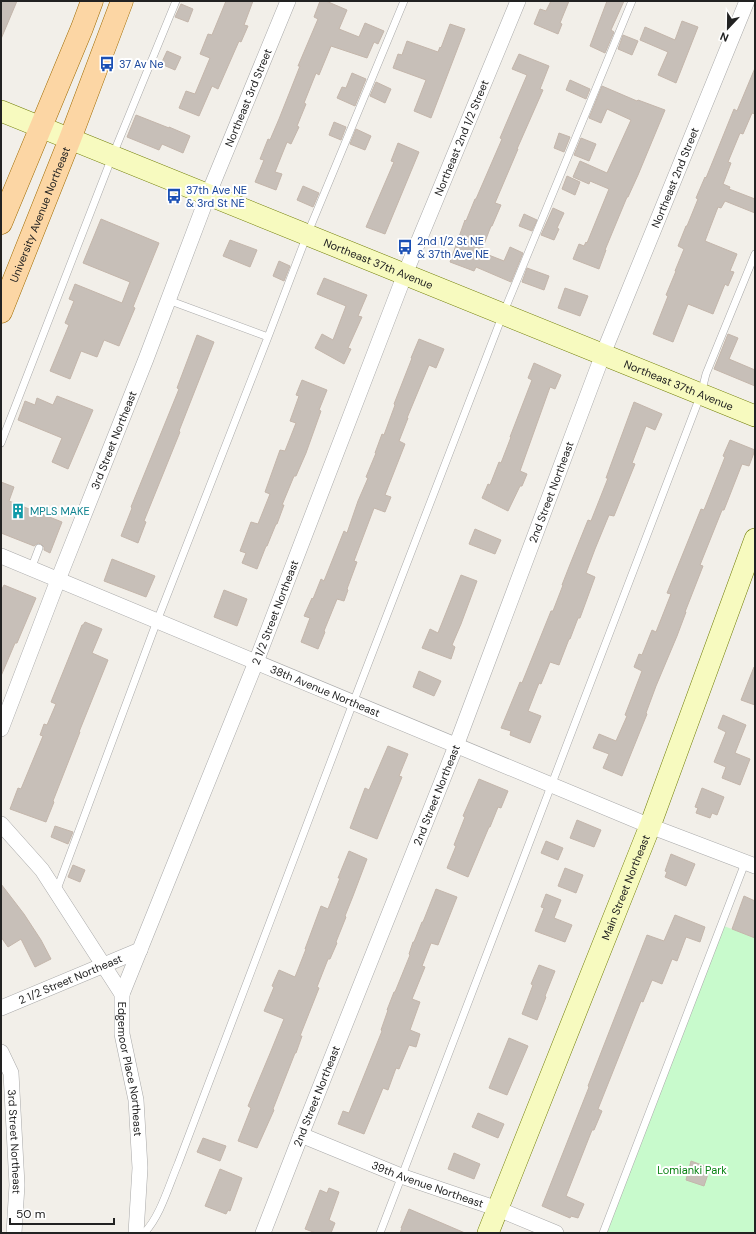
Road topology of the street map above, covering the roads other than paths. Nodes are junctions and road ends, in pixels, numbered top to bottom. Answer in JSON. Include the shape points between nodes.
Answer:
{"nodes":[{"id":1,"x":92,"y":1,"type":"edge"},
{"id":2,"x":122,"y":1,"type":"edge"},
{"id":3,"x":176,"y":1,"type":"edge"},
{"id":4,"x":288,"y":1,"type":"edge"},
{"id":5,"x":404,"y":1,"type":"edge"},
{"id":6,"x":518,"y":1,"type":"edge"},
{"id":7,"x":632,"y":1,"type":"edge"},
{"id":8,"x":747,"y":1,"type":"edge"},
{"id":9,"x":1,"y":111,"type":"edge"},
{"id":10,"x":41,"y":127,"type":"junction"},
{"id":11,"x":70,"y":139,"type":"junction"},
{"id":12,"x":112,"y":156,"type":"junction"},
{"id":13,"x":208,"y":195,"type":"junction"},
{"id":14,"x":1,"y":223,"type":"edge"},
{"id":15,"x":307,"y":235,"type":"junction"},
{"id":16,"x":755,"y":254,"type":"edge"},
{"id":17,"x":405,"y":274,"type":"junction"},
{"id":18,"x":168,"y":300,"type":"junction"},
{"id":19,"x":1,"y":312,"type":"edge"},
{"id":20,"x":503,"y":314,"type":"junction"},
{"id":21,"x":268,"y":337,"type":"junction"},
{"id":22,"x":603,"y":354,"type":"junction"},
{"id":23,"x":701,"y":394,"type":"junction"},
{"id":24,"x":755,"y":416,"type":"edge"},
{"id":25,"x":1,"y":443,"type":"edge"},
{"id":26,"x":755,"y":539,"type":"edge"},
{"id":27,"x":39,"y":548,"type":"dead end"},
{"id":28,"x":1,"y":556,"type":"edge"},
{"id":29,"x":31,"y":569,"type":"junction"},
{"id":30,"x":58,"y":580,"type":"junction"},
{"id":31,"x":157,"y":621,"type":"junction"},
{"id":32,"x":256,"y":662,"type":"junction"},
{"id":33,"x":353,"y":703,"type":"junction"},
{"id":34,"x":1,"y":729,"type":"edge"},
{"id":35,"x":456,"y":746,"type":"junction"},
{"id":36,"x":552,"y":785,"type":"junction"},
{"id":37,"x":1,"y":824,"type":"edge"},
{"id":38,"x":650,"y":826,"type":"junction"},
{"id":39,"x":750,"y":864,"type":"edge"},
{"id":40,"x":56,"y":892,"type":"junction"},
{"id":41,"x":140,"y":950,"type":"junction"},
{"id":42,"x":103,"y":966,"type":"junction"},
{"id":43,"x":122,"y":994,"type":"junction"},
{"id":44,"x":1,"y":1008,"type":"edge"},
{"id":45,"x":1,"y":1052,"type":"edge"},
{"id":46,"x":301,"y":1135,"type":"junction"},
{"id":47,"x":401,"y":1176,"type":"junction"},
{"id":48,"x":498,"y":1209,"type":"junction"},
{"id":49,"x":14,"y":1233,"type":"edge"},
{"id":50,"x":136,"y":1233,"type":"edge"},
{"id":51,"x":144,"y":1233,"type":"edge"},
{"id":52,"x":263,"y":1233,"type":"edge"},
{"id":53,"x":380,"y":1233,"type":"edge"},
{"id":54,"x":488,"y":1233,"type":"edge"},
{"id":55,"x":556,"y":1233,"type":"edge"},
{"id":56,"x":603,"y":1233,"type":"edge"}],
"edges":[{"from":1,"to":10,"type":"main road"},
{"from":2,"to":11,"type":"main road","name":"University Avenue Northeast"},
{"from":3,"to":12,"type":"lane"},
{"from":4,"to":13,"type":"street","name":"Northeast 3rd Street"},
{"from":5,"to":15,"type":"lane"},
{"from":6,"to":17,"type":"street","name":"Northeast 2nd 1/2 Street"},
{"from":7,"to":20,"type":"lane"},
{"from":8,"to":22,"type":"street","name":"Northeast 2nd Street"},
{"from":9,"to":10,"type":"street","name":"Northeast 37th Avenue"},
{"from":10,"to":11,"type":"street","name":"Northeast 37th Avenue"},
{"from":10,"to":14,"type":"main road"},
{"from":11,"to":12,"type":"street","name":"Northeast 37th Avenue"},
{"from":11,"to":19,"type":"main road","name":"University Avenue Northeast"},
{"from":12,"to":13,"type":"street","name":"Northeast 37th Avenue"},
{"from":12,"to":25,"type":"lane"},
{"from":13,"to":15,"type":"street","name":"Northeast 37th Avenue"},
{"from":13,"to":18,"type":"street","name":"3rd Street Northeast"},
{"from":15,"to":17,"type":"street","name":"Northeast 37th Avenue"},
{"from":15,"to":21,"type":"lane"},
{"from":16,"to":23,"type":"lane","via":[[706,374]]},
{"from":17,"to":20,"type":"street","name":"Northeast 37th Avenue"},
{"from":17,"to":32,"type":"street","name":"2 1/2 Street Northeast"},
{"from":18,"to":21,"type":"lane"},
{"from":18,"to":30,"type":"street","name":"3rd Street Northeast"},
{"from":20,"to":22,"type":"street","name":"Northeast 37th Avenue"},
{"from":20,"to":33,"type":"lane"},
{"from":21,"to":31,"type":"lane"},
{"from":22,"to":23,"type":"street","name":"Northeast 37th Avenue"},
{"from":22,"to":35,"type":"street","name":"2nd Street Northeast"},
{"from":23,"to":24,"type":"street","name":"Northeast 37th Avenue"},
{"from":23,"to":36,"type":"lane"},
{"from":26,"to":38,"type":"street","name":"Main Street Northeast"},
{"from":27,"to":29,"type":"lane"},
{"from":28,"to":29,"type":"street","name":"38th Avenue Northeast"},
{"from":29,"to":30,"type":"street","name":"38th Avenue Northeast"},
{"from":30,"to":31,"type":"street","name":"38th Avenue Northeast"},
{"from":30,"to":34,"type":"street","name":"3rd Street Northeast"},
{"from":31,"to":32,"type":"street","name":"38th Avenue Northeast"},
{"from":31,"to":40,"type":"lane"},
{"from":32,"to":33,"type":"street","name":"38th Avenue Northeast"},
{"from":32,"to":41,"type":"street","name":"2 1/2 Street Northeast"},
{"from":33,"to":35,"type":"street","name":"38th Avenue Northeast"},
{"from":33,"to":51,"type":"lane","via":[[178,1164],[156,1215]]},
{"from":35,"to":36,"type":"street","name":"38th Avenue Northeast"},
{"from":35,"to":46,"type":"street","name":"2nd Street Northeast"},
{"from":36,"to":38,"type":"street","name":"38th Avenue Northeast"},
{"from":36,"to":47,"type":"lane"},
{"from":37,"to":40,"type":"street","name":"Edgemoor Place Northeast","via":[[42,870]]},
{"from":38,"to":39,"type":"street","name":"38th Avenue Northeast"},
{"from":38,"to":48,"type":"street","name":"Main Street Northeast"},
{"from":39,"to":56,"type":"lane"},
{"from":40,"to":42,"type":"street","name":"Edgemoor Place Northeast"},
{"from":41,"to":42,"type":"street","name":"2 1/2 Street Northeast"},
{"from":41,"to":43,"type":"street","name":"2 1/2 Street Northeast"},
{"from":42,"to":43,"type":"street","name":"Edgemoor Place Northeast"},
{"from":42,"to":44,"type":"street","name":"2 1/2 Street Northeast"},
{"from":43,"to":50,"type":"street","name":"Edgemoor Place Northeast","via":[[122,1034],[136,1100],[140,1168]]},
{"from":45,"to":49,"type":"street","name":"3rd Street Northeast","via":[[11,1073],[17,1185]]},
{"from":46,"to":47,"type":"street","name":"39th Avenue Northeast"},
{"from":46,"to":52,"type":"street","name":"2nd Street Northeast"},
{"from":47,"to":48,"type":"street","name":"39th Avenue Northeast"},
{"from":47,"to":53,"type":"lane"},
{"from":48,"to":54,"type":"street","name":"Main Street Northeast"},
{"from":48,"to":55,"type":"street","name":"39th Avenue Northeast"}]}
